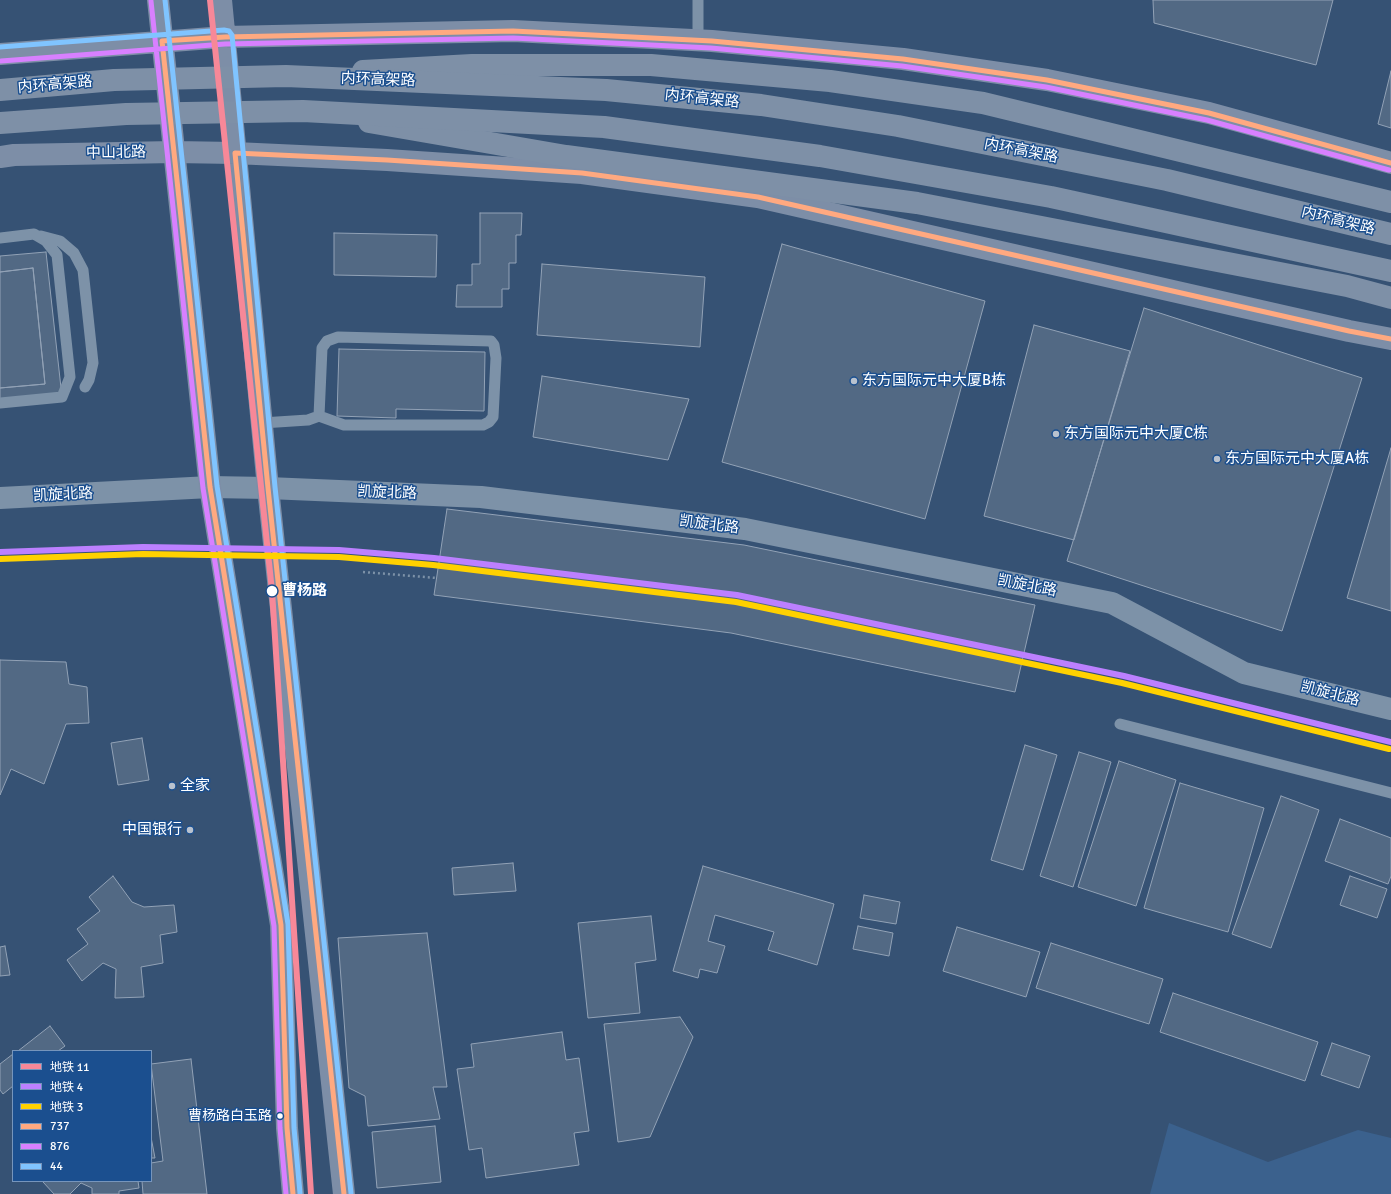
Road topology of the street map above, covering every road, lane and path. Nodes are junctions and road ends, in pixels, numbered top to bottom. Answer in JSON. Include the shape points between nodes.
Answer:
{"nodes":[{"id":1,"x":158,"y":0,"type":"edge"},
{"id":2,"x":220,"y":0,"type":"edge"},
{"id":3,"x":698,"y":0,"type":"edge"},
{"id":4,"x":225,"y":36,"type":"junction"},
{"id":5,"x":698,"y":40,"type":"junction"},
{"id":6,"x":162,"y":41,"type":"junction"},
{"id":7,"x":0,"y":54,"type":"edge"},
{"id":8,"x":286,"y":76,"type":"junction"},
{"id":9,"x":0,"y":90,"type":"edge"},
{"id":10,"x":303,"y":111,"type":"junction"},
{"id":11,"x":0,"y":123,"type":"edge"},
{"id":12,"x":174,"y":152,"type":"junction"},
{"id":13,"x":235,"y":153,"type":"junction"},
{"id":14,"x":0,"y":157,"type":"edge"},
{"id":15,"x":1391,"y":163,"type":"edge"},
{"id":16,"x":1391,"y":202,"type":"edge"},
{"id":17,"x":34,"y":234,"type":"junction"},
{"id":18,"x":1391,"y":234,"type":"edge"},
{"id":19,"x":0,"y":238,"type":"edge"},
{"id":20,"x":1391,"y":271,"type":"edge"},
{"id":21,"x":1391,"y":298,"type":"edge"},
{"id":22,"x":1391,"y":339,"type":"edge"},
{"id":23,"x":85,"y":387,"type":"dead end"},
{"id":24,"x":0,"y":403,"type":"edge"},
{"id":25,"x":319,"y":416,"type":"junction"},
{"id":26,"x":262,"y":423,"type":"junction"},
{"id":27,"x":210,"y":487,"type":"junction"},
{"id":28,"x":268,"y":488,"type":"junction"},
{"id":29,"x":0,"y":498,"type":"edge"},
{"id":30,"x":363,"y":572,"type":"dead end"},
{"id":31,"x":437,"y":578,"type":"dead end"},
{"id":32,"x":1391,"y":709,"type":"edge"},
{"id":33,"x":1120,"y":724,"type":"dead end"},
{"id":34,"x":1391,"y":793,"type":"edge"},
{"id":35,"x":293,"y":1194,"type":"edge"},
{"id":36,"x":344,"y":1194,"type":"edge"}],
"edges":[{"from":1,"to":6,"type":"main road"},
{"from":2,"to":4,"type":"main road"},
{"from":3,"to":5,"type":"lane"},
{"from":4,"to":5,"type":"main road","via":[[513,31]]},
{"from":4,"to":6,"type":"main road"},
{"from":4,"to":13,"type":"main road"},
{"from":5,"to":15,"type":"main road","via":[[903,59],[1047,80],[1209,113]]},
{"from":6,"to":7,"type":"main road"},
{"from":6,"to":12,"type":"main road"},
{"from":8,"to":9,"type":"highway","name":"内环高架路","bridge":true,"via":[[114,80]]},
{"from":8,"to":16,"type":"highway","bridge":true,"via":[[472,65],[651,65],[830,81],[983,103]]},
{"from":8,"to":18,"type":"highway","name":"内环高架路","bridge":true,"via":[[606,90],[761,105],[898,126],[1160,178]]},
{"from":10,"to":11,"type":"highway","bridge":true,"via":[[126,114]]},
{"from":10,"to":20,"type":"highway","bridge":true,"via":[[604,127],[820,156],[1051,197]]},
{"from":10,"to":21,"type":"highway","bridge":true,"via":[[566,156],[917,203],[1347,286]]},
{"from":12,"to":13,"type":"main road","name":"中山北路"},
{"from":12,"to":14,"type":"main road","name":"中山北路"},
{"from":12,"to":27,"type":"main road"},
{"from":13,"to":22,"type":"main road","name":"中山北路","via":[[582,173],[758,197]]},
{"from":13,"to":26,"type":"main road"},
{"from":17,"to":19,"type":"lane"},
{"from":17,"to":23,"type":"lane","via":[[60,241],[74,253],[83,270],[93,363]]},
{"from":17,"to":24,"type":"lane","via":[[46,241],[57,255],[70,376],[62,396]]},
{"from":25,"to":25,"type":"lane","via":[[322,348],[327,341],[338,337],[491,341],[494,345],[496,358],[493,417],[483,425],[344,425]]},
{"from":25,"to":26,"type":"lane","via":[[308,420]]},
{"from":26,"to":28,"type":"main road"},
{"from":27,"to":28,"type":"street","name":"凯旋北路"},
{"from":27,"to":29,"type":"street","name":"凯旋北路"},
{"from":27,"to":35,"type":"main road","via":[[281,925],[287,1128]]},
{"from":28,"to":32,"type":"street","name":"凯旋北路","via":[[481,497],[753,531],[1112,603],[1244,673]]},
{"from":28,"to":36,"type":"main road"},
{"from":30,"to":31,"type":"path"},
{"from":33,"to":34,"type":"lane"}]}
